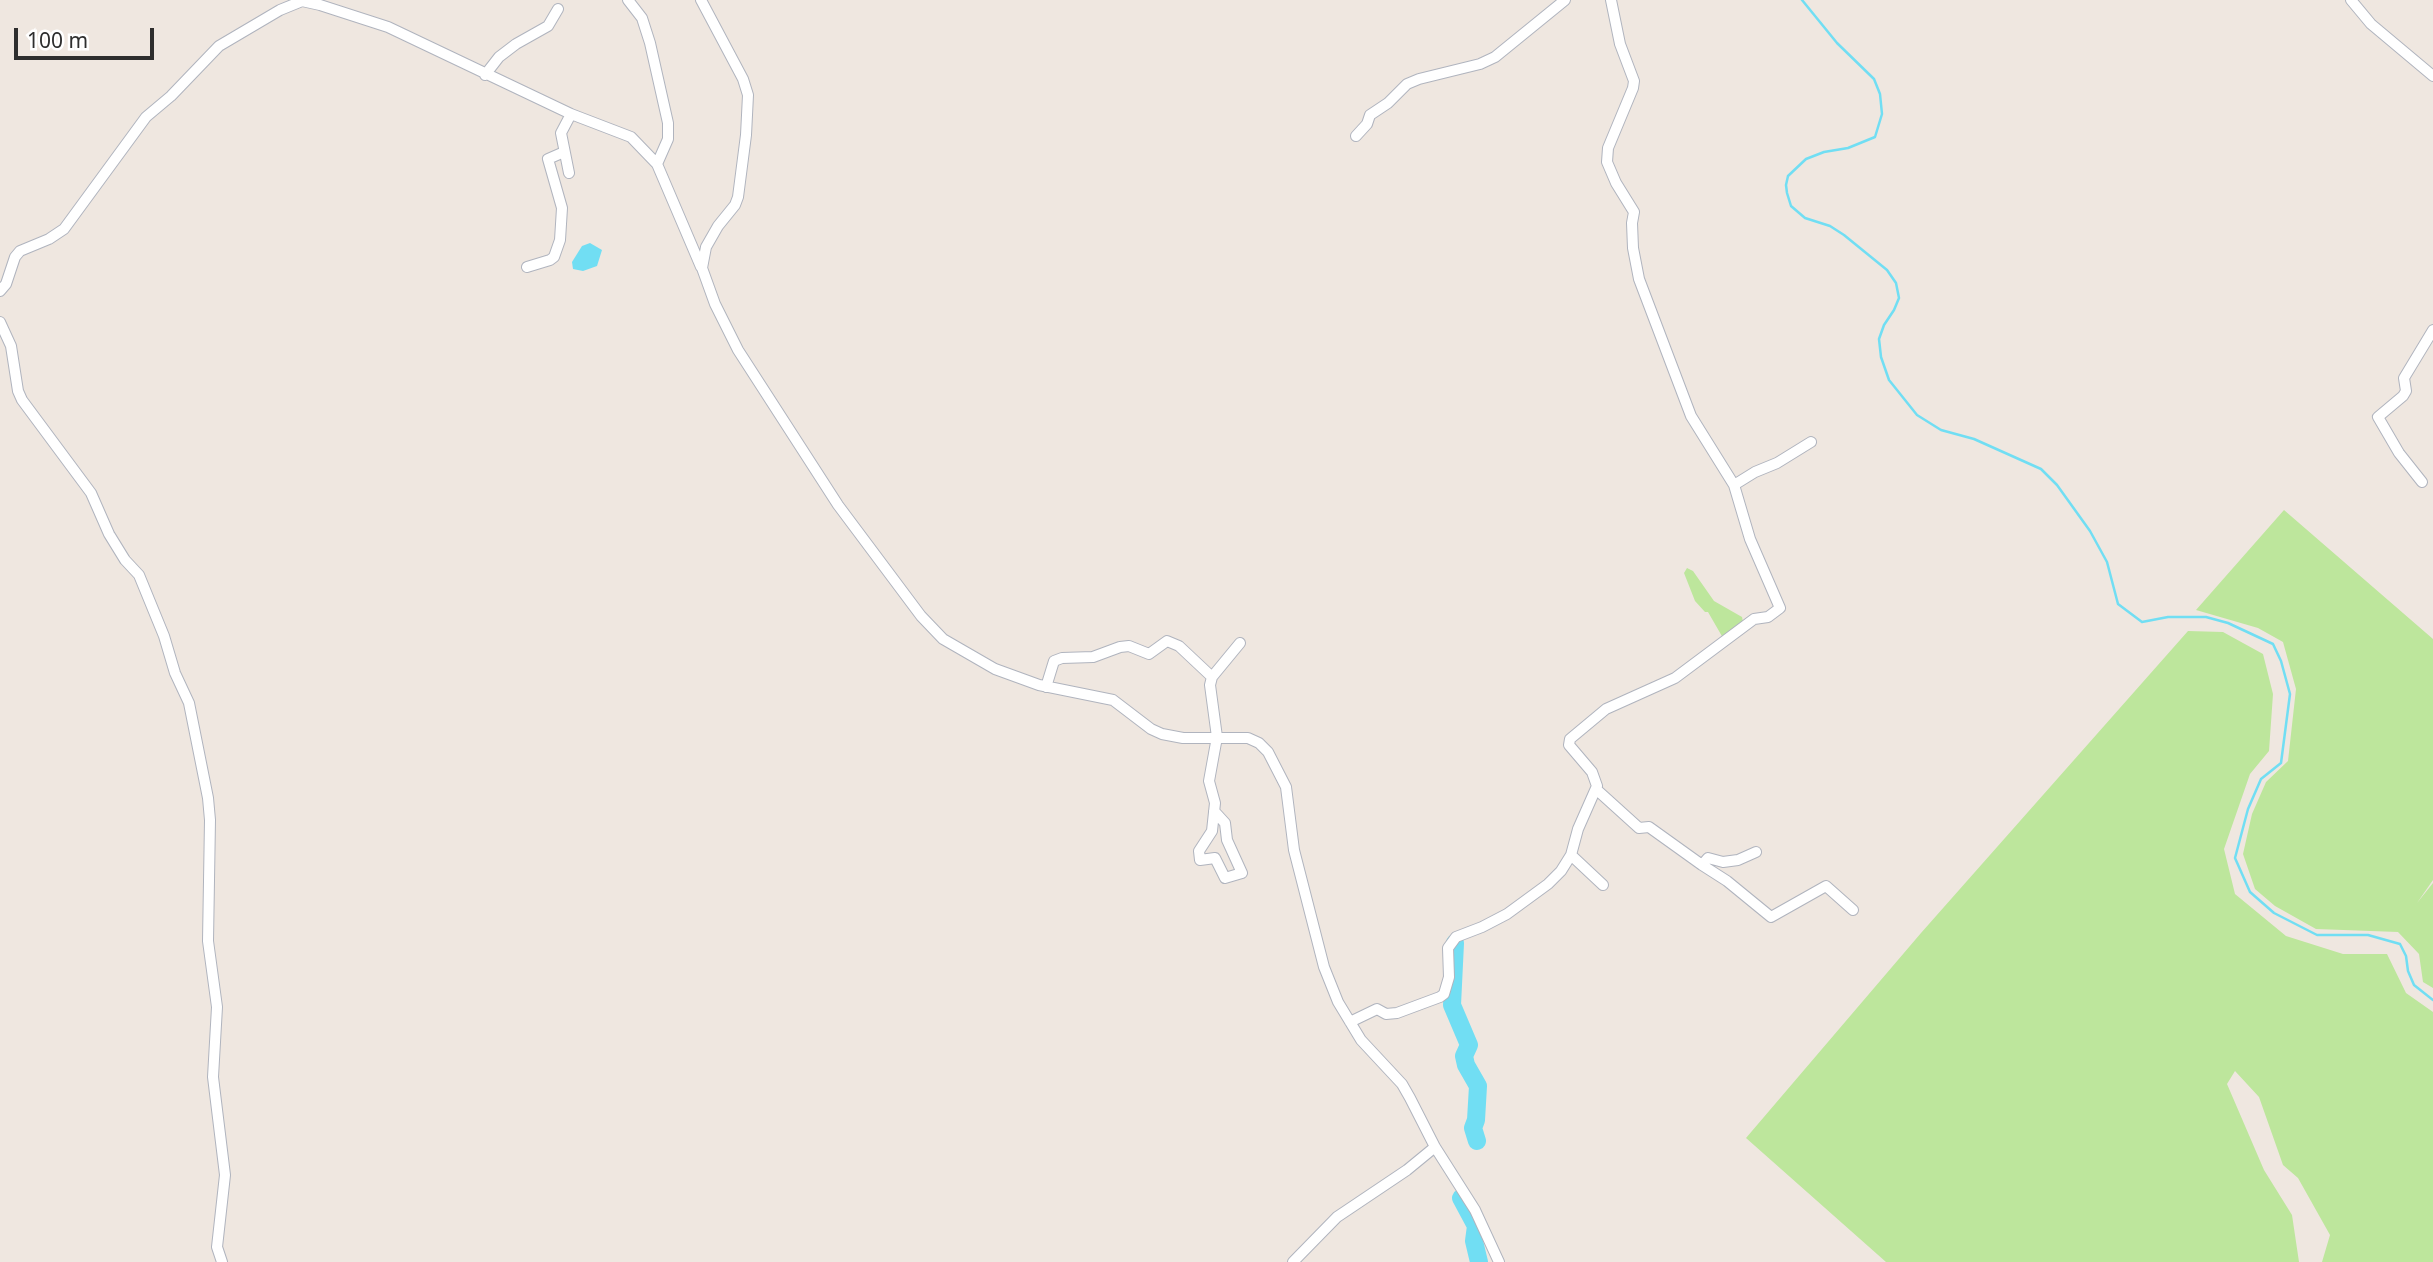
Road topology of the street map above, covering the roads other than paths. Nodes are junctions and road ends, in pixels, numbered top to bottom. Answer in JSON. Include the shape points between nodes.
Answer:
{"nodes":[{"id":1,"x":628,"y":0,"type":"edge"},
{"id":2,"x":701,"y":0,"type":"edge"},
{"id":3,"x":1565,"y":0,"type":"edge"},
{"id":4,"x":1611,"y":0,"type":"edge"},
{"id":5,"x":2351,"y":0,"type":"edge"},
{"id":6,"x":558,"y":9,"type":"dead end"},
{"id":7,"x":485,"y":75,"type":"junction"},
{"id":8,"x":2433,"y":76,"type":"edge"},
{"id":9,"x":571,"y":114,"type":"junction"},
{"id":10,"x":1356,"y":135,"type":"dead end"},
{"id":11,"x":564,"y":152,"type":"junction"},
{"id":12,"x":657,"y":164,"type":"junction"},
{"id":13,"x":569,"y":173,"type":"dead end"},
{"id":14,"x":527,"y":267,"type":"dead end"},
{"id":15,"x":702,"y":268,"type":"junction"},
{"id":16,"x":0,"y":291,"type":"edge"},
{"id":17,"x":0,"y":322,"type":"edge"},
{"id":18,"x":2433,"y":330,"type":"edge"},
{"id":19,"x":1811,"y":442,"type":"dead end"},
{"id":20,"x":2422,"y":482,"type":"dead end"},
{"id":21,"x":1734,"y":485,"type":"junction"},
{"id":22,"x":1240,"y":643,"type":"dead end"},
{"id":23,"x":1212,"y":677,"type":"junction"},
{"id":24,"x":1046,"y":687,"type":"junction"},
{"id":25,"x":1217,"y":737,"type":"junction"},
{"id":26,"x":1597,"y":790,"type":"junction"},
{"id":27,"x":1214,"y":811,"type":"junction"},
{"id":28,"x":1755,"y":852,"type":"dead end"},
{"id":29,"x":1571,"y":855,"type":"junction"},
{"id":30,"x":1702,"y":865,"type":"junction"},
{"id":31,"x":1603,"y":885,"type":"dead end"},
{"id":32,"x":1853,"y":910,"type":"dead end"},
{"id":33,"x":1350,"y":1022,"type":"junction"},
{"id":34,"x":1435,"y":1147,"type":"junction"},
{"id":35,"x":222,"y":1262,"type":"edge"},
{"id":36,"x":1293,"y":1262,"type":"edge"},
{"id":37,"x":1499,"y":1262,"type":"edge"}],
"edges":[{"from":1,"to":12,"type":"street","via":[[642,18],[668,123],[668,139]]},
{"from":2,"to":15,"type":"street","via":[[748,95],[738,197],[706,247]]},
{"from":3,"to":10,"type":"street","via":[[1495,57],[1407,84],[1370,115]]},
{"from":4,"to":21,"type":"street","via":[[1634,81],[1607,162],[1634,212],[1635,265],[1660,338],[1692,416]]},
{"from":5,"to":8,"type":"street","via":[[2371,24]]},
{"from":6,"to":7,"type":"street","via":[[548,26],[499,57]]},
{"from":7,"to":9,"type":"street"},
{"from":7,"to":16,"type":"street","via":[[387,27],[320,5],[293,4],[219,46],[146,117],[64,229],[26,246],[15,257]]},
{"from":9,"to":11,"type":"street","via":[[561,133]]},
{"from":9,"to":12,"type":"street","via":[[631,136]]},
{"from":11,"to":13,"type":"street"},
{"from":11,"to":14,"type":"street","via":[[548,159],[562,208],[560,240],[554,257]]},
{"from":12,"to":15,"type":"street"},
{"from":15,"to":24,"type":"street","via":[[745,361],[838,505],[921,616],[957,649]]},
{"from":17,"to":35,"type":"street","via":[[11,346],[20,396],[91,493],[125,560],[139,575],[189,703],[208,798],[208,941],[217,1007],[213,1077],[225,1175],[217,1247]]},
{"from":18,"to":20,"type":"street","via":[[2404,378],[2403,396],[2378,417]]},
{"from":19,"to":21,"type":"street"},
{"from":21,"to":26,"type":"street","via":[[1750,539],[1780,608],[1774,615],[1754,619],[1675,678],[1606,709],[1570,739],[1569,745],[1596,780]]},
{"from":22,"to":23,"type":"street"},
{"from":23,"to":24,"type":"street","via":[[1179,646],[1167,641],[1149,654],[1129,646],[1093,657],[1054,661]]},
{"from":23,"to":25,"type":"street"},
{"from":24,"to":25,"type":"street","via":[[1113,699],[1162,734]]},
{"from":25,"to":27,"type":"street","via":[[1209,781]]},
{"from":25,"to":33,"type":"street","via":[[1253,740],[1277,766],[1286,787],[1294,850],[1324,967]]},
{"from":26,"to":29,"type":"street"},
{"from":26,"to":30,"type":"street","via":[[1639,828],[1649,827]]},
{"from":27,"to":27,"type":"street","via":[[1212,831],[1199,849],[1200,860],[1215,858],[1225,878],[1242,873],[1227,840],[1225,823]]},
{"from":28,"to":30,"type":"street","via":[[1723,862],[1708,858]]},
{"from":29,"to":31,"type":"street"},
{"from":29,"to":33,"type":"street","via":[[1548,884],[1507,914],[1456,937],[1448,948],[1449,977],[1440,997],[1397,1013],[1377,1009]]},
{"from":30,"to":32,"type":"street","via":[[1770,917],[1826,886]]},
{"from":33,"to":34,"type":"street","via":[[1402,1084]]},
{"from":34,"to":36,"type":"street","via":[[1337,1217]]},
{"from":34,"to":37,"type":"street","via":[[1475,1210]]}]}
